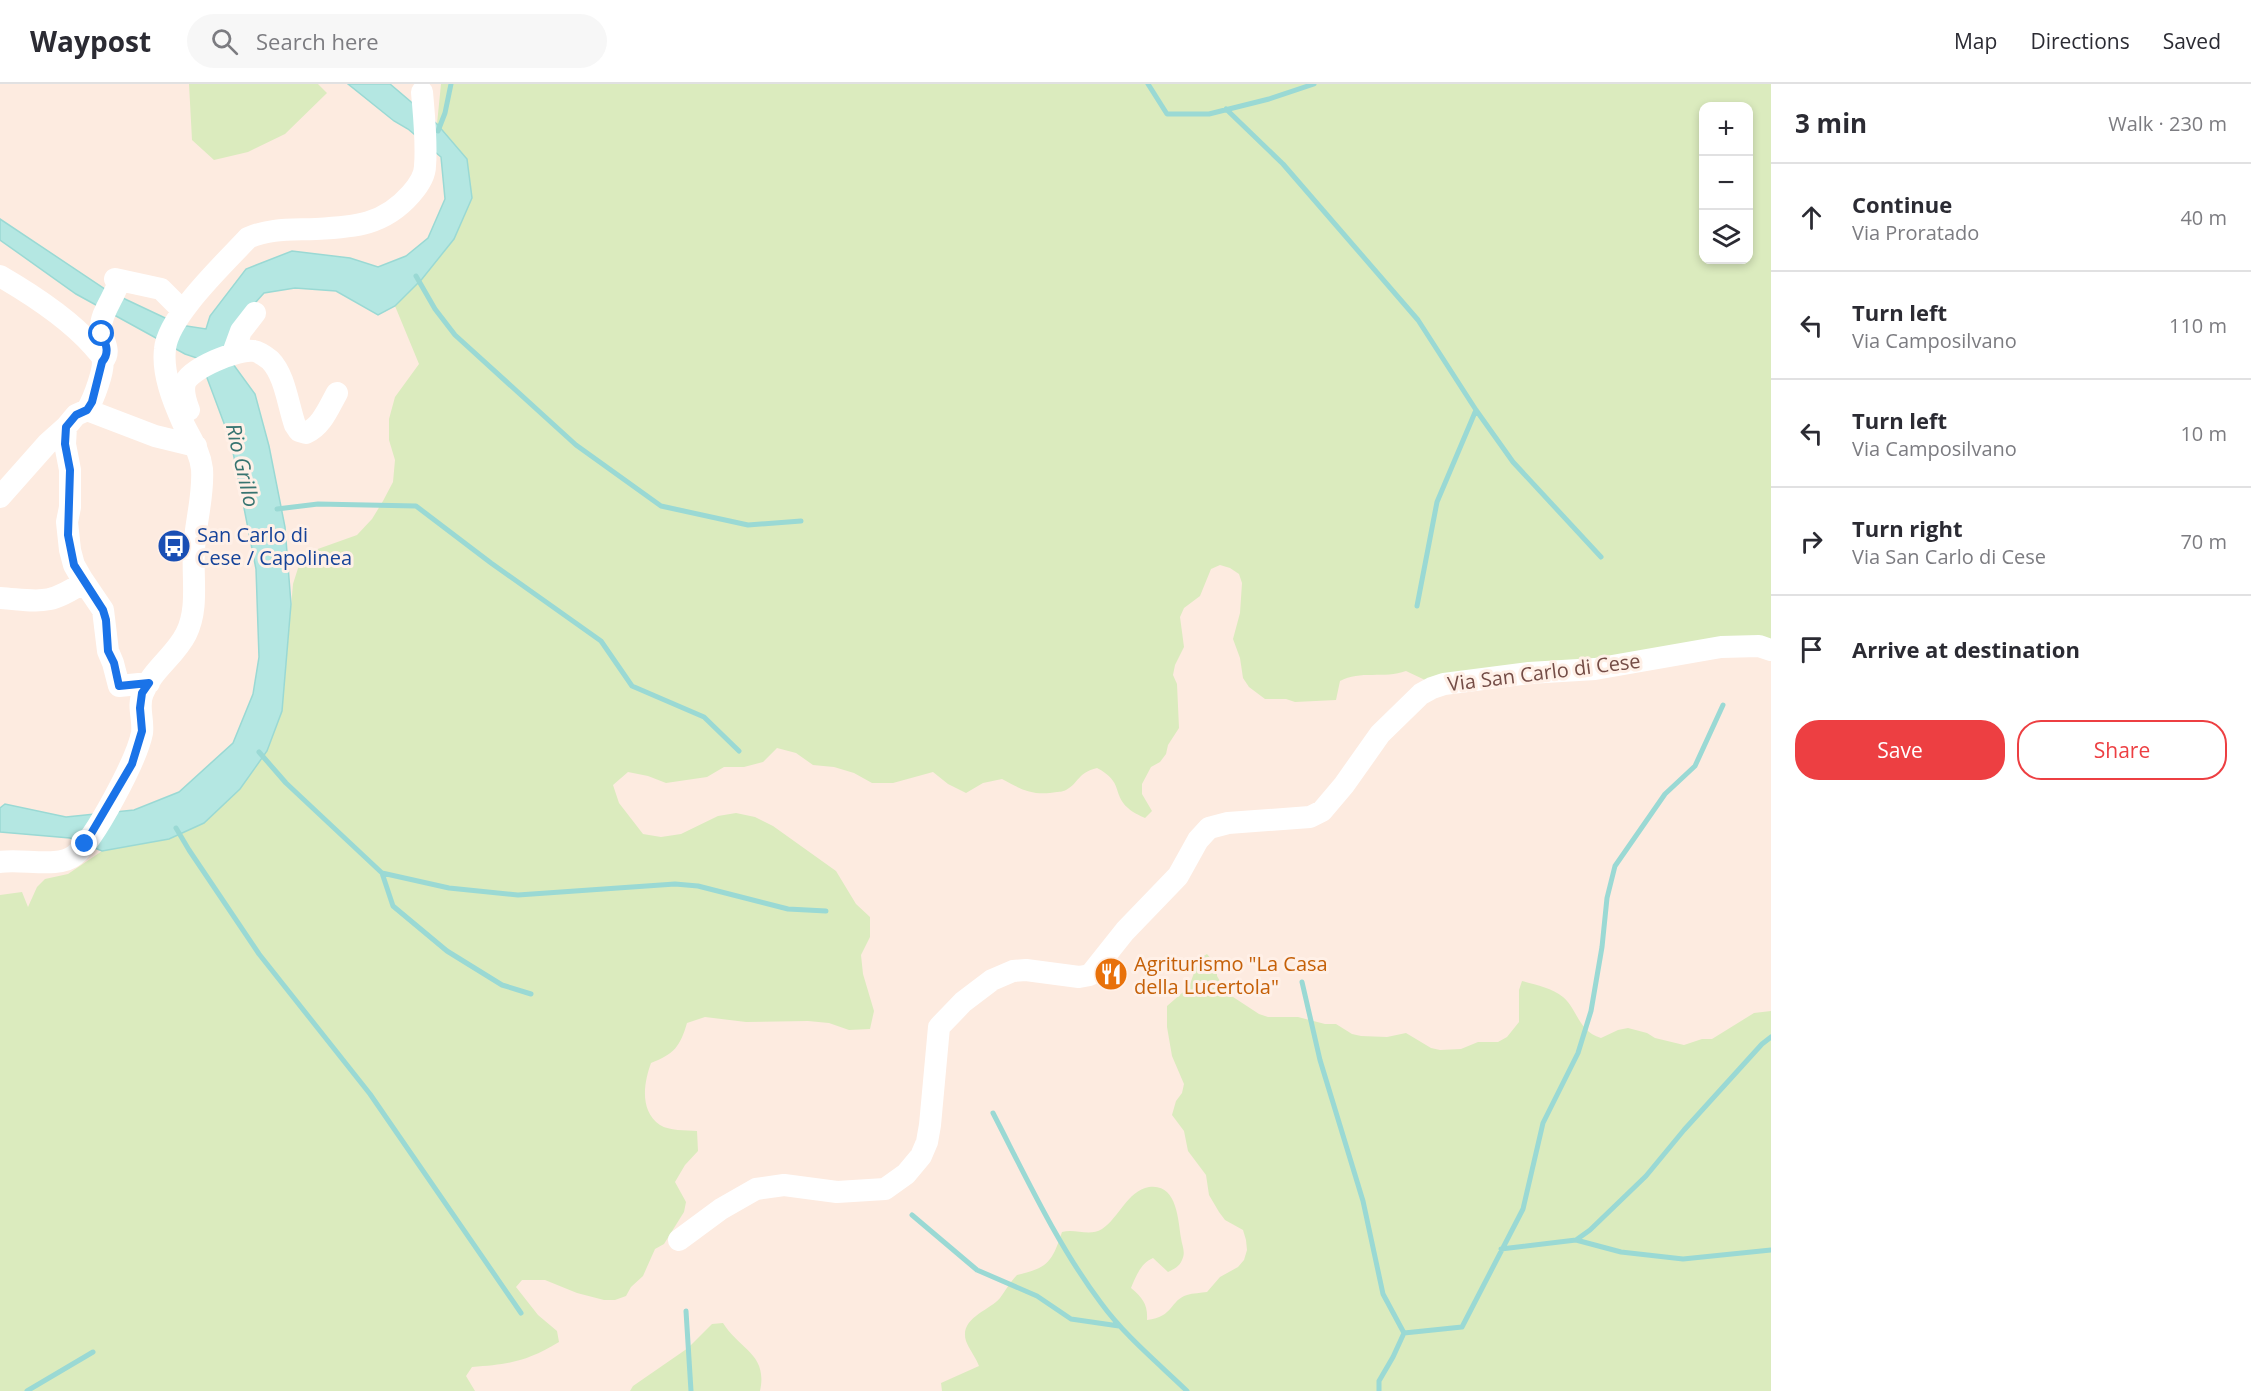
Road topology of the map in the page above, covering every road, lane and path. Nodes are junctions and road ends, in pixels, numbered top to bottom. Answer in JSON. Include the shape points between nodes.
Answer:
{"nodes":[{"id":1,"x":422,"y":92,"type":"edge"},
{"id":2,"x":0,"y":276,"type":"edge"},
{"id":3,"x":255,"y":313,"type":"dead end"},
{"id":4,"x":180,"y":314,"type":"junction"},
{"id":5,"x":233,"y":353,"type":"junction"},
{"id":6,"x":102,"y":362,"type":"junction"},
{"id":7,"x":337,"y":393,"type":"dead end"},
{"id":8,"x":87,"y":410,"type":"junction"},
{"id":9,"x":66,"y":427,"type":"junction"},
{"id":10,"x":196,"y":446,"type":"junction"},
{"id":11,"x":0,"y":497,"type":"edge"},
{"id":12,"x":171,"y":548,"type":"dead end"},
{"id":13,"x":194,"y":549,"type":"junction"},
{"id":14,"x":84,"y":582,"type":"junction"},
{"id":15,"x":0,"y":598,"type":"edge"},
{"id":16,"x":1771,"y":650,"type":"edge"},
{"id":17,"x":151,"y":680,"type":"junction"},
{"id":18,"x":0,"y":862,"type":"edge"},
{"id":19,"x":679,"y":1240,"type":"dead end"}],
"edges":[{"from":1,"to":4,"type":"street","via":[[425,166],[417,187],[406,200],[391,213],[368,223],[272,231],[248,238]]},
{"from":2,"to":6,"type":"street","via":[[83,334],[101,355]]},
{"from":3,"to":5,"type":"street"},
{"from":4,"to":6,"type":"street","via":[[161,289],[117,282],[102,321],[107,351]]},
{"from":4,"to":10,"type":"street","via":[[165,347],[165,364],[170,391]]},
{"from":5,"to":7,"type":"street","via":[[254,351],[275,366],[299,431],[312,430]]},
{"from":5,"to":10,"type":"street","via":[[188,377],[183,392],[195,428]]},
{"from":6,"to":8,"type":"street"},
{"from":8,"to":9,"type":"street","via":[[76,415]]},
{"from":8,"to":10,"type":"street","via":[[155,436]]},
{"from":9,"to":11,"type":"street"},
{"from":9,"to":14,"type":"street","via":[[70,478],[68,535],[74,565]]},
{"from":10,"to":13,"type":"street","via":[[202,467]]},
{"from":12,"to":13,"type":"street"},
{"from":13,"to":17,"type":"street","via":[[194,608],[188,629]]},
{"from":14,"to":15,"type":"street","via":[[44,602]]},
{"from":14,"to":17,"type":"street","via":[[103,610],[108,651],[119,686]]},
{"from":16,"to":19,"type":"street","name":"Via San Carlo di Cese","via":[[1759,646],[1721,647],[1595,669],[1444,684],[1421,694],[1380,734],[1322,811],[1310,817],[1209,828],[1178,876],[1125,931],[1090,975],[1012,971],[992,980],[963,1002],[939,1027],[927,1142],[906,1174],[885,1189],[837,1192],[784,1185],[756,1189]]},
{"from":17,"to":18,"type":"street","via":[[142,693],[142,731],[132,764],[85,844],[73,857],[54,863]]}]}
